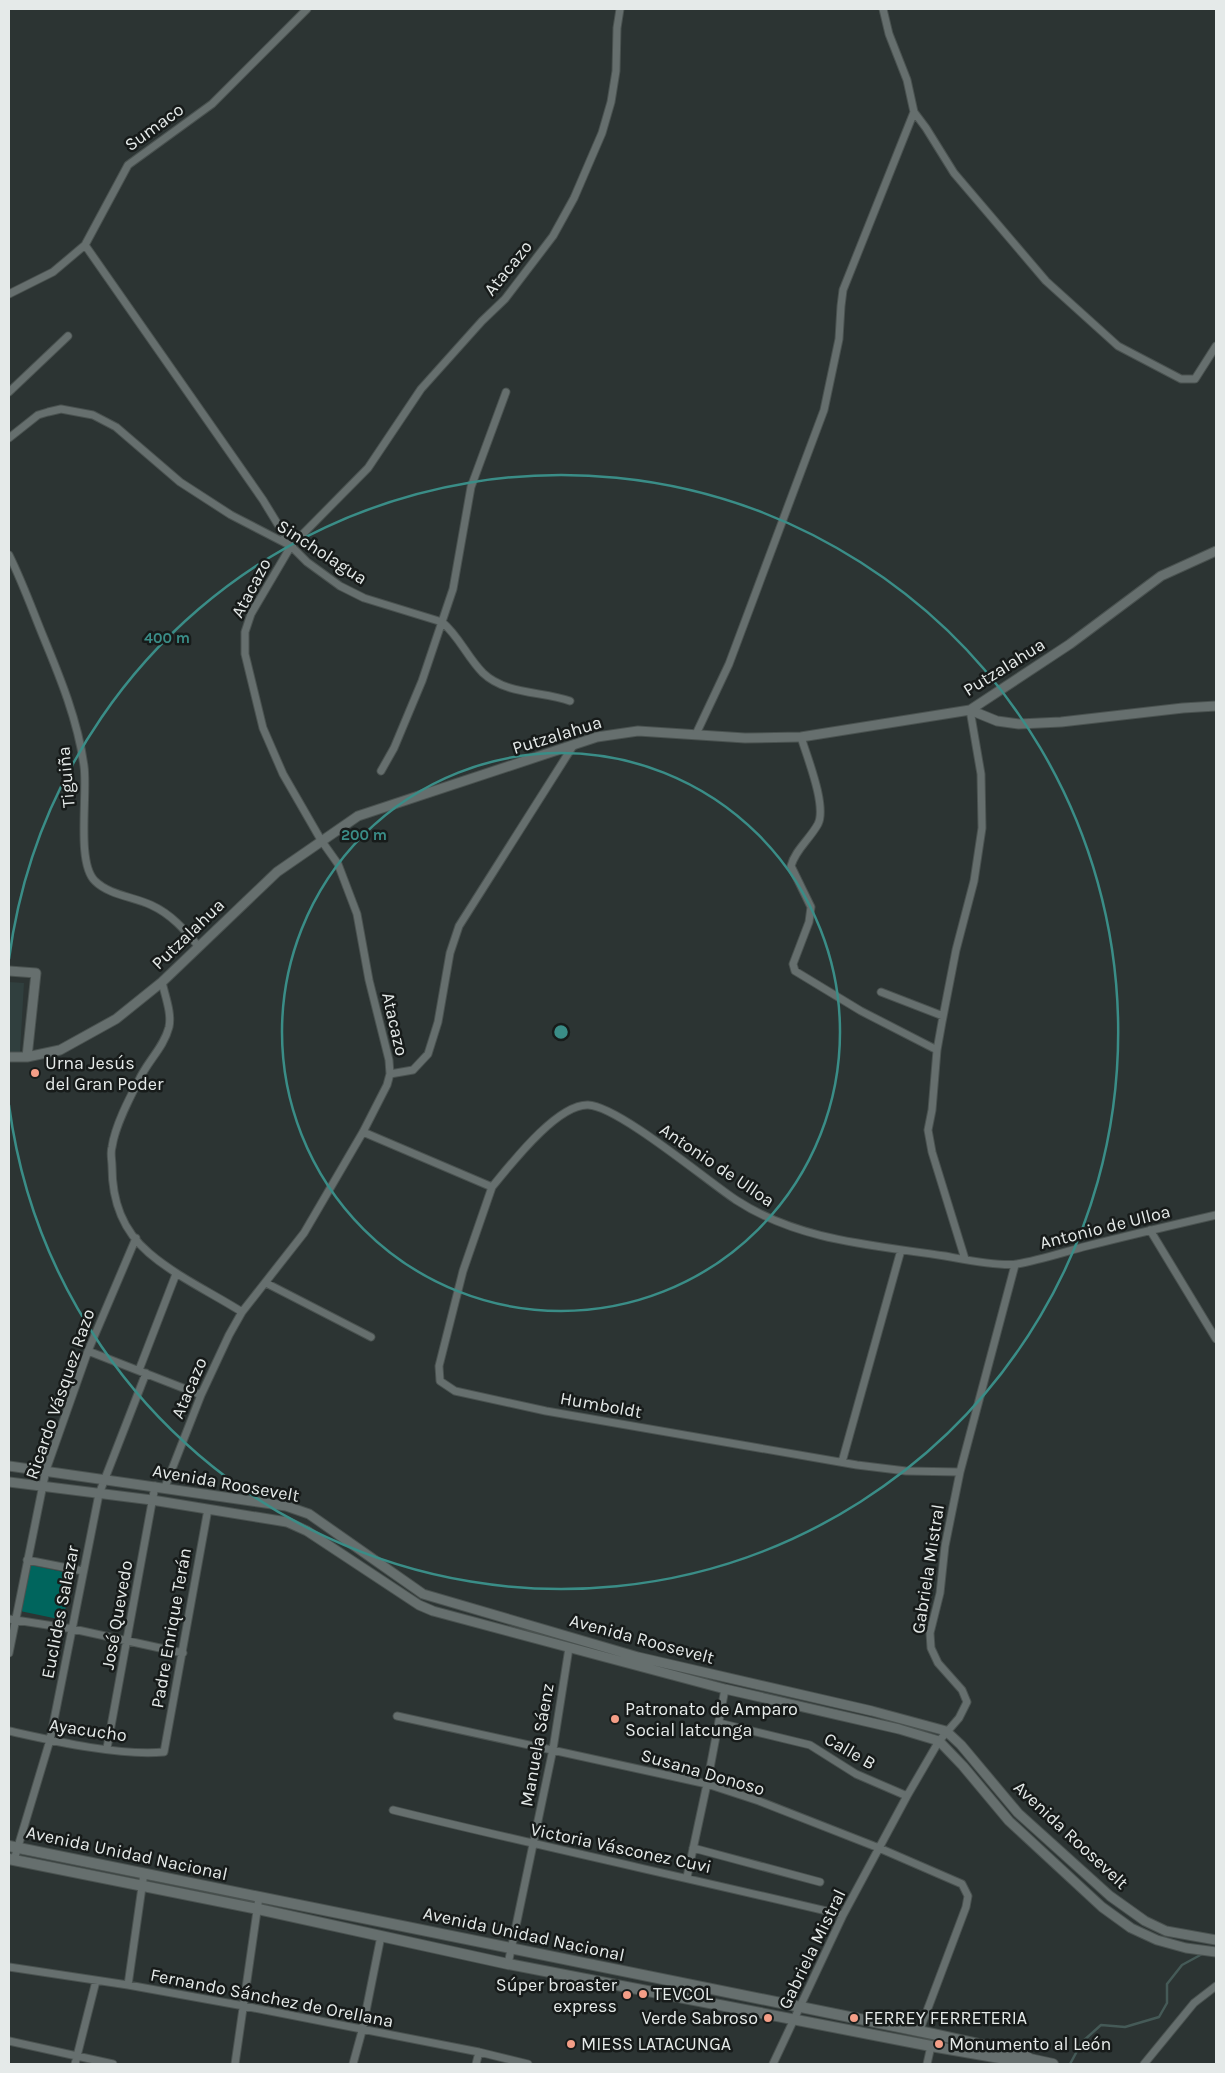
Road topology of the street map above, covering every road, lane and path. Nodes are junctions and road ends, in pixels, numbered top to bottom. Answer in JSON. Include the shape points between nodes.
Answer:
{"nodes":[{"id":1,"x":308,"y":9,"type":"edge"},
{"id":2,"x":620,"y":9,"type":"edge"},
{"id":3,"x":883,"y":9,"type":"edge"},
{"id":4,"x":914,"y":112,"type":"junction"},
{"id":5,"x":85,"y":244,"type":"junction"},
{"id":6,"x":9,"y":294,"type":"edge"},
{"id":7,"x":68,"y":336,"type":"dead end"},
{"id":8,"x":1216,"y":346,"type":"edge"},
{"id":9,"x":9,"y":392,"type":"edge"},
{"id":10,"x":506,"y":392,"type":"dead end"},
{"id":11,"x":9,"y":438,"type":"edge"},
{"id":12,"x":292,"y":546,"type":"junction"},
{"id":13,"x":1216,"y":552,"type":"edge"},
{"id":14,"x":9,"y":555,"type":"edge"},
{"id":15,"x":442,"y":622,"type":"junction"},
{"id":16,"x":570,"y":701,"type":"dead end"},
{"id":17,"x":1216,"y":706,"type":"edge"},
{"id":18,"x":970,"y":710,"type":"junction"},
{"id":19,"x":696,"y":734,"type":"junction"},
{"id":20,"x":801,"y":737,"type":"junction"},
{"id":21,"x":573,"y":746,"type":"junction"},
{"id":22,"x":381,"y":772,"type":"dead end"},
{"id":23,"x":321,"y":840,"type":"junction"},
{"id":24,"x":199,"y":947,"type":"junction"},
{"id":25,"x":9,"y":972,"type":"edge"},
{"id":26,"x":162,"y":982,"type":"junction"},
{"id":27,"x":881,"y":992,"type":"dead end"},
{"id":28,"x":943,"y":1016,"type":"junction"},
{"id":29,"x":937,"y":1050,"type":"junction"},
{"id":30,"x":9,"y":1057,"type":"edge"},
{"id":31,"x":27,"y":1057,"type":"junction"},
{"id":32,"x":390,"y":1074,"type":"junction"},
{"id":33,"x":363,"y":1132,"type":"junction"},
{"id":34,"x":492,"y":1186,"type":"junction"},
{"id":35,"x":1216,"y":1215,"type":"edge"},
{"id":36,"x":1150,"y":1230,"type":"junction"},
{"id":37,"x":136,"y":1238,"type":"junction"},
{"id":38,"x":901,"y":1250,"type":"junction"},
{"id":39,"x":965,"y":1260,"type":"junction"},
{"id":40,"x":1015,"y":1265,"type":"junction"},
{"id":41,"x":176,"y":1274,"type":"junction"},
{"id":42,"x":266,"y":1283,"type":"junction"},
{"id":43,"x":242,"y":1312,"type":"junction"},
{"id":44,"x":371,"y":1337,"type":"dead end"},
{"id":45,"x":1216,"y":1339,"type":"edge"},
{"id":46,"x":88,"y":1350,"type":"junction"},
{"id":47,"x":143,"y":1371,"type":"junction"},
{"id":48,"x":201,"y":1394,"type":"junction"},
{"id":49,"x":842,"y":1462,"type":"junction"},
{"id":50,"x":9,"y":1466,"type":"edge"},
{"id":51,"x":46,"y":1470,"type":"junction"},
{"id":52,"x":960,"y":1472,"type":"junction"},
{"id":53,"x":105,"y":1480,"type":"junction"},
{"id":54,"x":9,"y":1482,"type":"edge"},
{"id":55,"x":42,"y":1486,"type":"junction"},
{"id":56,"x":160,"y":1486,"type":"junction"},
{"id":57,"x":99,"y":1494,"type":"junction"},
{"id":58,"x":152,"y":1500,"type":"junction"},
{"id":59,"x":208,"y":1509,"type":"junction"},
{"id":60,"x":27,"y":1560,"type":"junction"},
{"id":61,"x":82,"y":1571,"type":"junction"},
{"id":62,"x":12,"y":1620,"type":"edge"},
{"id":63,"x":73,"y":1629,"type":"junction"},
{"id":64,"x":128,"y":1642,"type":"junction"},
{"id":65,"x":569,"y":1648,"type":"junction"},
{"id":66,"x":183,"y":1652,"type":"junction"},
{"id":67,"x":9,"y":1653,"type":"edge"},
{"id":68,"x":725,"y":1689,"type":"junction"},
{"id":69,"x":397,"y":1716,"type":"dead end"},
{"id":70,"x":718,"y":1723,"type":"junction"},
{"id":71,"x":9,"y":1731,"type":"edge"},
{"id":72,"x":946,"y":1731,"type":"junction"},
{"id":73,"x":50,"y":1740,"type":"junction"},
{"id":74,"x":939,"y":1741,"type":"junction"},
{"id":75,"x":107,"y":1748,"type":"junction"},
{"id":76,"x":553,"y":1749,"type":"junction"},
{"id":77,"x":164,"y":1752,"type":"joint"},
{"id":78,"x":707,"y":1784,"type":"junction"},
{"id":79,"x":907,"y":1796,"type":"junction"},
{"id":80,"x":393,"y":1810,"type":"dead end"},
{"id":81,"x":533,"y":1844,"type":"junction"},
{"id":82,"x":13,"y":1846,"type":"edge"},
{"id":83,"x":693,"y":1848,"type":"junction"},
{"id":84,"x":879,"y":1848,"type":"junction"},
{"id":85,"x":11,"y":1859,"type":"edge"},
{"id":86,"x":144,"y":1873,"type":"junction"},
{"id":87,"x":687,"y":1877,"type":"junction"},
{"id":88,"x":185,"y":1882,"type":"junction"},
{"id":89,"x":820,"y":1882,"type":"dead end"},
{"id":90,"x":141,"y":1887,"type":"junction"},
{"id":91,"x":234,"y":1892,"type":"junction"},
{"id":92,"x":183,"y":1895,"type":"junction"},
{"id":93,"x":260,"y":1897,"type":"junction"},
{"id":94,"x":232,"y":1904,"type":"junction"},
{"id":95,"x":258,"y":1909,"type":"junction"},
{"id":96,"x":843,"y":1915,"type":"junction"},
{"id":97,"x":381,"y":1936,"type":"junction"},
{"id":98,"x":1216,"y":1940,"type":"edge"},
{"id":99,"x":512,"y":1948,"type":"junction"},
{"id":100,"x":1216,"y":1952,"type":"edge"},
{"id":101,"x":508,"y":1964,"type":"junction"},
{"id":102,"x":9,"y":1967,"type":"edge"},
{"id":103,"x":96,"y":1981,"type":"junction"},
{"id":104,"x":128,"y":1985,"type":"junction"},
{"id":105,"x":1216,"y":1986,"type":"edge"},
{"id":106,"x":244,"y":2006,"type":"junction"},
{"id":107,"x":800,"y":2007,"type":"junction"},
{"id":108,"x":794,"y":2019,"type":"junction"},
{"id":109,"x":362,"y":2031,"type":"junction"},
{"id":110,"x":919,"y":2032,"type":"junction"},
{"id":111,"x":9,"y":2041,"type":"edge"},
{"id":112,"x":931,"y":2046,"type":"junction"},
{"id":113,"x":479,"y":2052,"type":"junction"},
{"id":114,"x":1030,"y":2059,"type":"junction"},
{"id":115,"x":76,"y":2061,"type":"edge"},
{"id":116,"x":113,"y":2064,"type":"edge"},
{"id":117,"x":235,"y":2064,"type":"edge"},
{"id":118,"x":353,"y":2064,"type":"edge"},
{"id":119,"x":476,"y":2064,"type":"edge"},
{"id":120,"x":528,"y":2064,"type":"edge"},
{"id":121,"x":773,"y":2064,"type":"edge"},
{"id":122,"x":927,"y":2064,"type":"edge"},
{"id":123,"x":1053,"y":2064,"type":"edge"},
{"id":124,"x":1144,"y":2064,"type":"edge"}],
"edges":[{"from":1,"to":5,"type":"street","name":"Sumaco","via":[[212,104],[128,165]]},
{"from":2,"to":12,"type":"street","name":"Atacazo","via":[[616,71],[602,133],[574,198],[553,236],[505,299],[421,389],[368,468]]},
{"from":3,"to":4,"type":"street","via":[[907,80]]},
{"from":4,"to":8,"type":"street","via":[[954,173],[1046,281],[1118,346],[1181,379],[1195,379]]},
{"from":4,"to":19,"type":"street","via":[[843,290],[839,339],[824,410],[729,664]]},
{"from":5,"to":6,"type":"street","name":"Sumaco","via":[[53,272]]},
{"from":5,"to":12,"type":"street","name":"Atacazo"},
{"from":7,"to":9,"type":"street"},
{"from":10,"to":15,"type":"street","via":[[470,487],[454,589]]},
{"from":11,"to":12,"type":"street","name":"Sincholagua","via":[[48,412],[61,409],[93,415],[116,427],[180,482],[231,515]]},
{"from":12,"to":15,"type":"street","name":"Sincholagua","via":[[307,562],[340,586]]},
{"from":12,"to":23,"type":"street","name":"Atacazo","via":[[251,614],[245,632],[245,654],[264,728],[283,774]]},
{"from":13,"to":18,"type":"street","name":"Putzalahua","via":[[1161,576],[1070,644]]},
{"from":14,"to":24,"type":"street","name":"Tiguiña","via":[[56,666],[76,725],[84,766],[84,855],[88,868],[95,881],[112,891],[166,913]]},
{"from":15,"to":16,"type":"street","name":"Sincholagua","via":[[452,629],[472,662],[485,675],[512,688]]},
{"from":15,"to":22,"type":"street","via":[[410,711]]},
{"from":17,"to":18,"type":"street","via":[[1019,724],[996,721]]},
{"from":18,"to":20,"type":"street","name":"Putzalahua"},
{"from":18,"to":28,"type":"street","via":[[981,774],[982,828],[974,881]]},
{"from":19,"to":20,"type":"street","name":"Putzalahua","via":[[745,738]]},
{"from":19,"to":21,"type":"street","name":"Putzalahua","via":[[638,731],[597,737]]},
{"from":20,"to":29,"type":"street","via":[[820,812],[819,823],[790,866],[811,907],[809,922],[793,964],[795,971],[861,1011]]},
{"from":21,"to":23,"type":"street","name":"Putzalahua","via":[[358,816]]},
{"from":21,"to":32,"type":"street","via":[[459,926],[428,1054],[414,1070]]},
{"from":23,"to":24,"type":"street","name":"Putzalahua","via":[[277,872]]},
{"from":23,"to":32,"type":"street","name":"Atacazo","via":[[338,864],[358,914]]},
{"from":24,"to":26,"type":"street","name":"Putzalahua"},
{"from":25,"to":31,"type":"street","via":[[36,973]]},
{"from":26,"to":31,"type":"street","name":"Putzalahua","via":[[116,1019],[60,1050]]},
{"from":26,"to":37,"type":"street","via":[[169,1010],[169,1027],[139,1079],[111,1147],[117,1208]]},
{"from":27,"to":28,"type":"street"},
{"from":28,"to":29,"type":"street"},
{"from":29,"to":39,"type":"street","via":[[928,1130]]},
{"from":30,"to":31,"type":"street","name":"Putzalahua"},
{"from":32,"to":33,"type":"street","name":"Atacazo"},
{"from":33,"to":34,"type":"street"},
{"from":33,"to":42,"type":"street","name":"Atacazo","via":[[304,1233]]},
{"from":34,"to":38,"type":"street","name":"Antonio de Ulloa","via":[[540,1131],[576,1107],[600,1107],[737,1201],[779,1222],[829,1239]]},
{"from":34,"to":49,"type":"street","name":"Humboldt","via":[[463,1271],[439,1366],[440,1381],[456,1391],[546,1411]]},
{"from":35,"to":36,"type":"street","name":"Antonio de Ulloa"},
{"from":36,"to":40,"type":"street","name":"Antonio de Ulloa"},
{"from":36,"to":45,"type":"street"},
{"from":37,"to":41,"type":"street"},
{"from":37,"to":46,"type":"street","name":"Ricardo Vásquez Razo"},
{"from":38,"to":39,"type":"street","name":"Antonio de Ulloa"},
{"from":38,"to":49,"type":"street"},
{"from":39,"to":40,"type":"street","name":"Antonio de Ulloa"},
{"from":40,"to":52,"type":"street","name":"Gabriela Mistral"},
{"from":41,"to":43,"type":"street"},
{"from":41,"to":47,"type":"street","name":"Euclides Salazar"},
{"from":42,"to":43,"type":"street","name":"Atacazo"},
{"from":42,"to":44,"type":"street"},
{"from":43,"to":48,"type":"street","name":"Atacazo"},
{"from":46,"to":47,"type":"street"},
{"from":46,"to":51,"type":"street","name":"Ricardo Vásquez Razo"},
{"from":47,"to":48,"type":"street"},
{"from":47,"to":53,"type":"street","name":"Euclides Salazar"},
{"from":48,"to":56,"type":"street","name":"Atacazo"},
{"from":49,"to":52,"type":"street","name":"Humboldt","via":[[906,1471]]},
{"from":50,"to":51,"type":"street","name":"Avenida Roosevelt"},
{"from":51,"to":53,"type":"street","name":"Avenida Roosevelt"},
{"from":51,"to":55,"type":"street","name":"Ricardo Vásquez Razo"},
{"from":52,"to":72,"type":"street","name":"Gabriela Mistral","via":[[940,1593],[930,1633],[931,1648],[938,1662],[962,1690],[966,1702],[959,1718]]},
{"from":53,"to":56,"type":"street","name":"Avenida Roosevelt"},
{"from":53,"to":57,"type":"street","name":"Euclides Salazar"},
{"from":54,"to":55,"type":"street","name":"Avenida Roosevelt"},
{"from":55,"to":57,"type":"street","name":"Avenida Roosevelt"},
{"from":55,"to":60,"type":"street","name":"Ricardo Vásquez Razo"},
{"from":56,"to":58,"type":"street","name":"José Quevedo"},
{"from":56,"to":72,"type":"street","name":"Avenida Roosevelt","via":[[286,1506],[309,1514],[414,1589],[430,1596],[638,1657]]},
{"from":57,"to":58,"type":"street","name":"Avenida Roosevelt"},
{"from":57,"to":61,"type":"street","name":"Euclides Salazar"},
{"from":58,"to":59,"type":"street","name":"Avenida Roosevelt"},
{"from":58,"to":64,"type":"street","name":"José Quevedo"},
{"from":59,"to":65,"type":"street","name":"Avenida Roosevelt","via":[[288,1522],[307,1531],[419,1605]]},
{"from":59,"to":66,"type":"street","name":"Padre Enrique Terán"},
{"from":60,"to":61,"type":"street"},
{"from":60,"to":62,"type":"street","name":"Ricardo Vásquez Razo"},
{"from":61,"to":63,"type":"street","name":"Euclides Salazar"},
{"from":62,"to":63,"type":"street"},
{"from":62,"to":67,"type":"street","name":"Ricardo Vásquez Razo"},
{"from":63,"to":64,"type":"street"},
{"from":63,"to":73,"type":"street","name":"Euclides Salazar"},
{"from":64,"to":66,"type":"street"},
{"from":64,"to":75,"type":"street","name":"José Quevedo"},
{"from":65,"to":68,"type":"street","name":"Avenida Roosevelt"},
{"from":65,"to":76,"type":"street","name":"Manuela Sáenz"},
{"from":66,"to":77,"type":"street","name":"Padre Enrique Terán"},
{"from":68,"to":70,"type":"street"},
{"from":68,"to":74,"type":"street","name":"Avenida Roosevelt"},
{"from":69,"to":76,"type":"street","name":"Susana Donoso"},
{"from":70,"to":78,"type":"street"},
{"from":70,"to":79,"type":"street","name":"Calle B","via":[[810,1745],[856,1774]]},
{"from":71,"to":73,"type":"street","name":"Ayacucho"},
{"from":72,"to":74,"type":"street","name":"Gabriela Mistral"},
{"from":72,"to":98,"type":"street","name":"Avenida Roosevelt","via":[[1018,1813],[1110,1896],[1145,1921],[1166,1931]]},
{"from":73,"to":75,"type":"street","name":"Ayacucho"},
{"from":73,"to":82,"type":"street","name":"Euclides Salazar"},
{"from":74,"to":79,"type":"street","name":"Gabriela Mistral"},
{"from":74,"to":100,"type":"street","name":"Avenida Roosevelt","via":[[1008,1821],[1102,1907],[1131,1928],[1157,1940]]},
{"from":75,"to":77,"type":"street","name":"Ayacucho"},
{"from":76,"to":78,"type":"street","name":"Susana Donoso"},
{"from":76,"to":81,"type":"street","name":"Manuela Sáenz"},
{"from":78,"to":83,"type":"street"},
{"from":78,"to":84,"type":"street","name":"Susana Donoso"},
{"from":79,"to":84,"type":"street","name":"Gabriela Mistral"},
{"from":80,"to":81,"type":"street","name":"Victoria Vásconez Cuvi"},
{"from":81,"to":87,"type":"street","name":"Victoria Vásconez Cuvi"},
{"from":81,"to":99,"type":"street","name":"Manuela Sáenz"},
{"from":82,"to":85,"type":"street","name":"Euclides Salazar"},
{"from":82,"to":86,"type":"main road","name":"Avenida Unidad Nacional"},
{"from":83,"to":87,"type":"street"},
{"from":83,"to":89,"type":"street"},
{"from":84,"to":96,"type":"street","name":"Gabriela Mistral"},
{"from":84,"to":110,"type":"street","name":"Susana Donoso","via":[[962,1884],[968,1896]]},
{"from":85,"to":90,"type":"main road","name":"Avenida Unidad Nacional"},
{"from":86,"to":88,"type":"main road","name":"Avenida Unidad Nacional"},
{"from":86,"to":90,"type":"street"},
{"from":87,"to":96,"type":"street","name":"Victoria Vásconez Cuvi"},
{"from":88,"to":91,"type":"main road","name":"Avenida Unidad Nacional"},
{"from":88,"to":92,"type":"main road"},
{"from":90,"to":92,"type":"main road","name":"Avenida Unidad Nacional"},
{"from":90,"to":104,"type":"street"},
{"from":91,"to":93,"type":"main road","name":"Avenida Unidad Nacional"},
{"from":91,"to":94,"type":"main road"},
{"from":92,"to":94,"type":"main road","name":"Avenida Unidad Nacional"},
{"from":93,"to":95,"type":"street"},
{"from":93,"to":99,"type":"main road","name":"Avenida Unidad Nacional"},
{"from":94,"to":95,"type":"main road","name":"Avenida Unidad Nacional"},
{"from":95,"to":97,"type":"main road","name":"Avenida Unidad Nacional"},
{"from":95,"to":106,"type":"street"},
{"from":96,"to":107,"type":"street","name":"Gabriela Mistral"},
{"from":97,"to":101,"type":"main road","name":"Avenida Unidad Nacional"},
{"from":97,"to":109,"type":"street"},
{"from":99,"to":101,"type":"street","name":"Manuela Sáenz"},
{"from":99,"to":107,"type":"main road","name":"Avenida Unidad Nacional"},
{"from":101,"to":108,"type":"main road","name":"Avenida Unidad Nacional"},
{"from":102,"to":103,"type":"street","name":"Fernando Sánchez de Orellana"},
{"from":103,"to":104,"type":"street","name":"Fernando Sánchez de Orellana"},
{"from":103,"to":115,"type":"street"},
{"from":104,"to":106,"type":"street","name":"Fernando Sánchez de Orellana"},
{"from":105,"to":124,"type":"street","via":[[1194,2003]]},
{"from":106,"to":109,"type":"street","name":"Fernando Sánchez de Orellana"},
{"from":106,"to":117,"type":"street"},
{"from":107,"to":108,"type":"street","name":"Gabriela Mistral"},
{"from":107,"to":110,"type":"main road","name":"Avenida Unidad Nacional"},
{"from":108,"to":112,"type":"main road","name":"Avenida Unidad Nacional"},
{"from":108,"to":121,"type":"street","name":"Gabriela Mistral"},
{"from":109,"to":113,"type":"street","name":"Fernando Sánchez de Orellana"},
{"from":109,"to":118,"type":"street"},
{"from":110,"to":114,"type":"main road","name":"Avenida Unidad Nacional","via":[[1024,2054]]},
{"from":111,"to":115,"type":"street"},
{"from":112,"to":114,"type":"main road","name":"Avenida Unidad Nacional","via":[[1023,2062]]},
{"from":112,"to":122,"type":"street"},
{"from":113,"to":119,"type":"street"},
{"from":113,"to":120,"type":"street","name":"Fernando Sánchez de Orellana"},
{"from":114,"to":123,"type":"main road","name":"Avenida Unidad Nacional"},
{"from":115,"to":116,"type":"street"}]}
